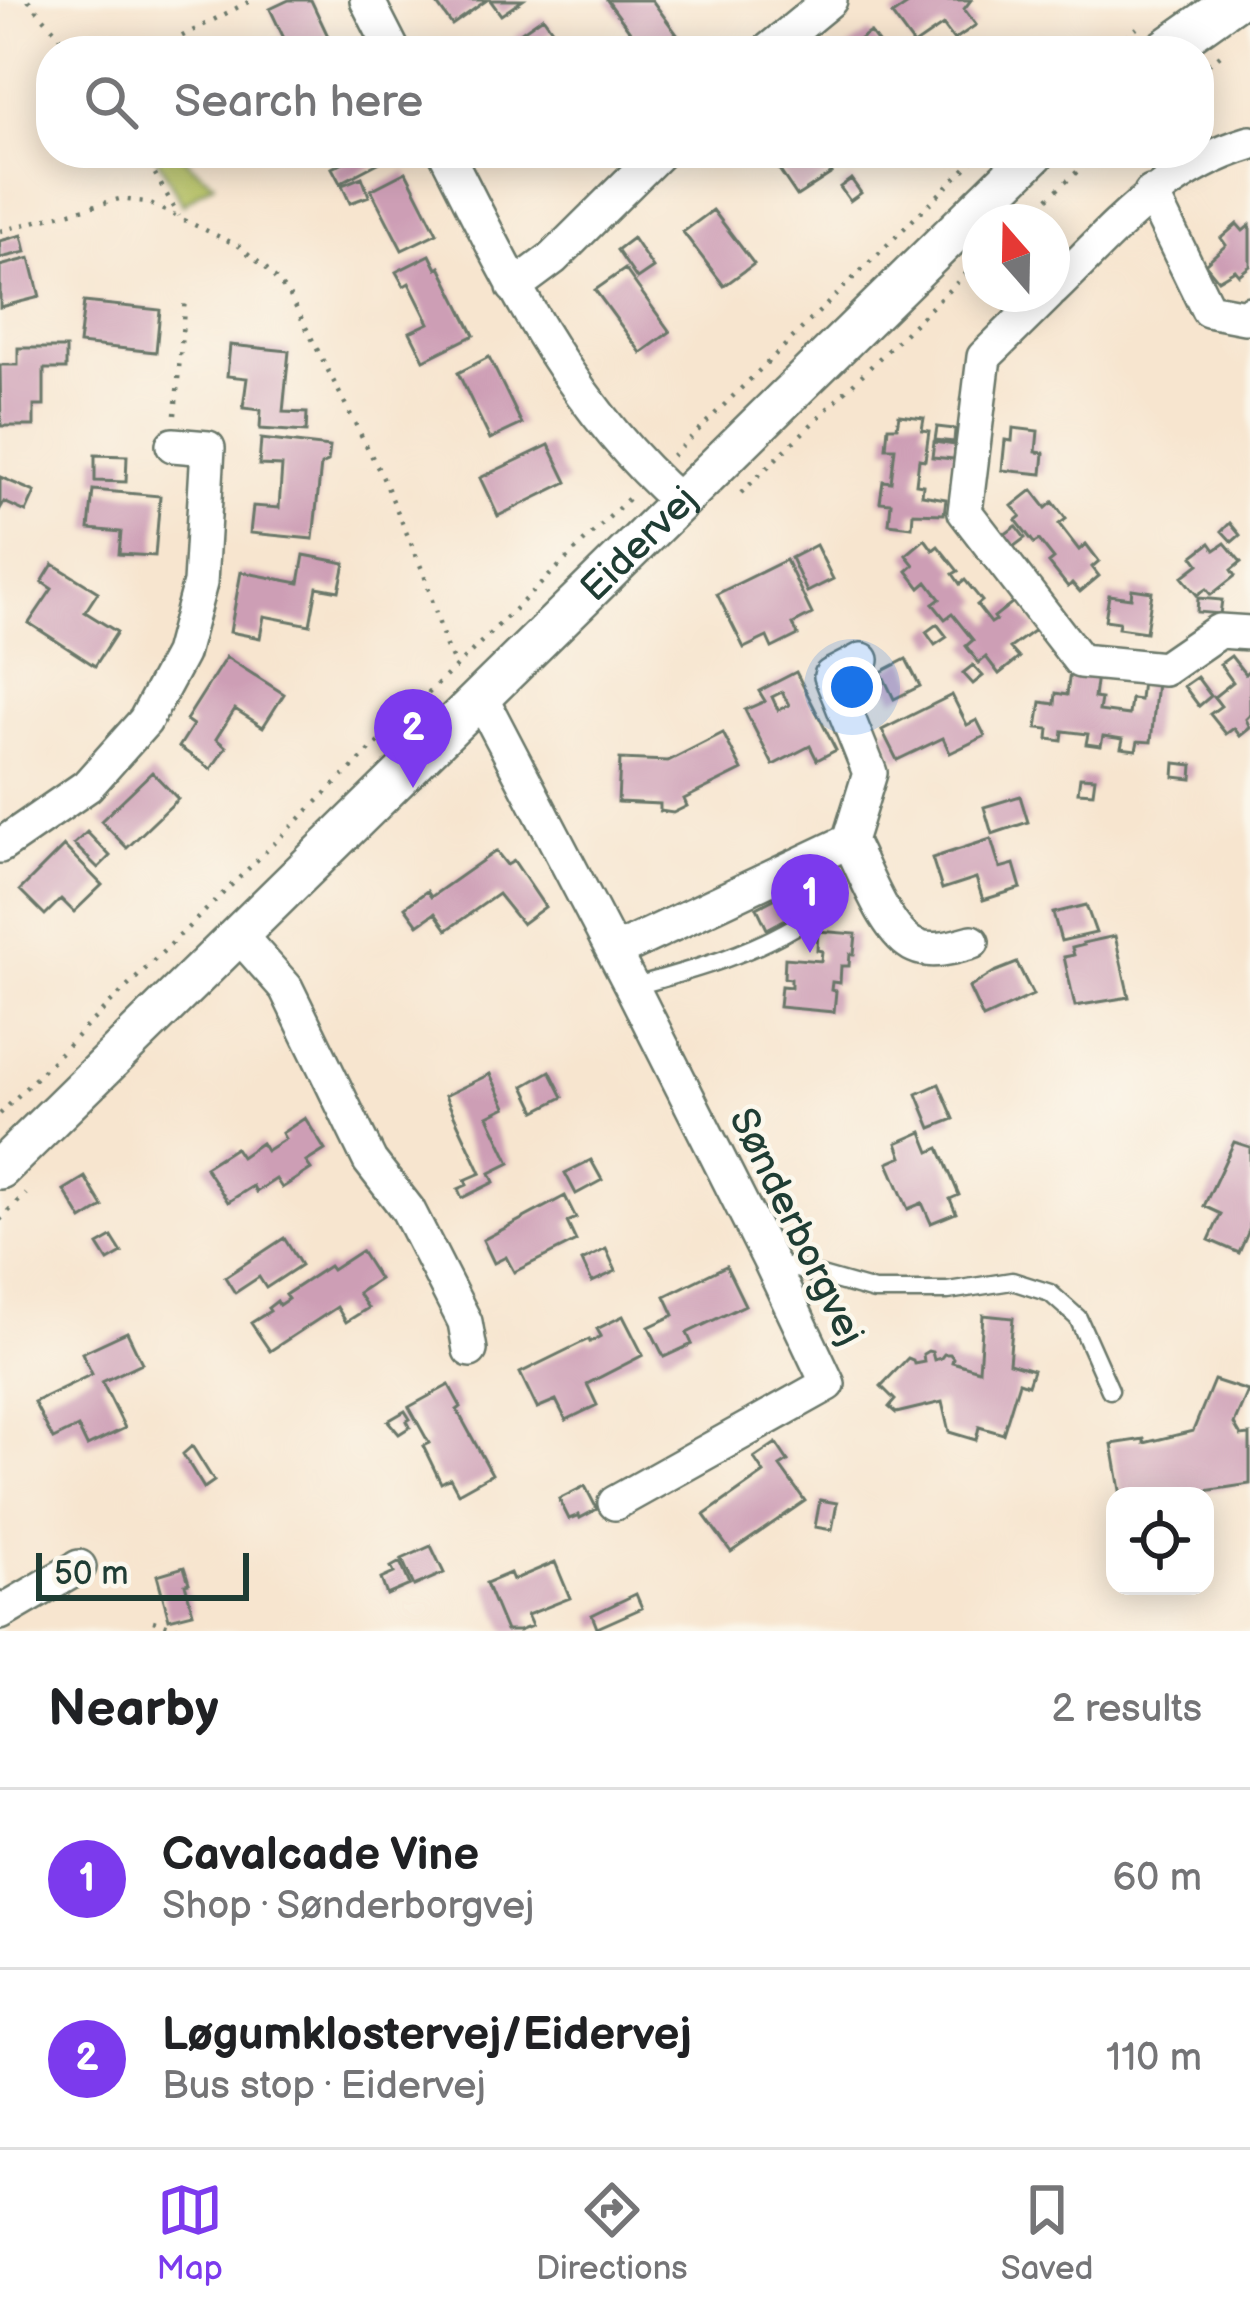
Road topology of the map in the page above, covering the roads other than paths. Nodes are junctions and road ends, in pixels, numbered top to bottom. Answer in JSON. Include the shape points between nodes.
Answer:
{"nodes":[{"id":1,"x":367,"y":0,"type":"edge"},
{"id":2,"x":830,"y":0,"type":"edge"},
{"id":3,"x":1235,"y":0,"type":"edge"},
{"id":4,"x":385,"y":36,"type":"edge"},
{"id":5,"x":786,"y":36,"type":"edge"},
{"id":6,"x":1184,"y":36,"type":"edge"},
{"id":7,"x":1250,"y":143,"type":"edge"},
{"id":8,"x":1214,"y":158,"type":"edge"},
{"id":9,"x":454,"y":168,"type":"edge"},
{"id":10,"x":644,"y":168,"type":"edge"},
{"id":11,"x":1019,"y":168,"type":"edge"},
{"id":12,"x":1192,"y":168,"type":"edge"},
{"id":13,"x":1151,"y":193,"type":"junction"},
{"id":14,"x":1070,"y":272,"type":"edge"},
{"id":15,"x":514,"y":287,"type":"junction"},
{"id":16,"x":1030,"y":312,"type":"edge"},
{"id":17,"x":1250,"y":313,"type":"edge"},
{"id":18,"x":173,"y":445,"type":"road end"},
{"id":19,"x":665,"y":489,"type":"junction"},
{"id":20,"x":1250,"y":633,"type":"edge"},
{"id":21,"x":862,"y":660,"type":"dead end"},
{"id":22,"x":469,"y":683,"type":"junction"},
{"id":23,"x":850,"y":841,"type":"junction"},
{"id":24,"x":0,"y":846,"type":"edge"},
{"id":25,"x":794,"y":927,"type":"dead end"},
{"id":26,"x":239,"y":934,"type":"junction"},
{"id":27,"x":972,"y":943,"type":"dead end"},
{"id":28,"x":614,"y":952,"type":"junction"},
{"id":29,"x":632,"y":987,"type":"junction"},
{"id":30,"x":7,"y":1149,"type":"edge"},
{"id":31,"x":770,"y":1261,"type":"junction"},
{"id":32,"x":470,"y":1349,"type":"dead end"},
{"id":33,"x":1110,"y":1390,"type":"dead end"},
{"id":34,"x":615,"y":1503,"type":"dead end"},
{"id":35,"x":79,"y":1567,"type":"dead end"},
{"id":36,"x":0,"y":1613,"type":"edge"}],
"edges":[{"from":1,"to":4,"type":"street"},
{"from":2,"to":5,"type":"street"},
{"from":3,"to":6,"type":"street"},
{"from":7,"to":8,"type":"street"},
{"from":9,"to":15,"type":"street"},
{"from":10,"to":15,"type":"street"},
{"from":11,"to":19,"type":"street","name":"Eidervej"},
{"from":12,"to":13,"type":"street"},
{"from":13,"to":14,"type":"street"},
{"from":13,"to":17,"type":"street","via":[[1208,310]]},
{"from":15,"to":19,"type":"street","via":[[599,419]]},
{"from":16,"to":20,"type":"street","via":[[984,357],[965,512],[1079,661],[1164,669],[1219,631]]},
{"from":18,"to":24,"type":"street","via":[[208,448],[200,583],[181,654],[146,721],[87,786]]},
{"from":19,"to":22,"type":"street","name":"Eidervej"},
{"from":21,"to":23,"type":"street","via":[[831,676],[870,772]]},
{"from":22,"to":26,"type":"street","name":"Eidervej"},
{"from":22,"to":28,"type":"street","name":"Sønderborgvej"},
{"from":23,"to":27,"type":"street","via":[[895,931],[916,947]]},
{"from":23,"to":28,"type":"street"},
{"from":25,"to":29,"type":"lane","via":[[731,958]]},
{"from":26,"to":30,"type":"street","name":"Eidervej"},
{"from":26,"to":32,"type":"street","via":[[286,988],[370,1160],[437,1266]]},
{"from":28,"to":29,"type":"street","name":"Sønderborgvej"},
{"from":29,"to":31,"type":"street","name":"Sønderborgvej"},
{"from":31,"to":33,"type":"lane","via":[[874,1291],[1012,1281],[1050,1292],[1078,1318]]},
{"from":31,"to":34,"type":"street","name":"Sønderborgvej","via":[[828,1384]]},
{"from":35,"to":36,"type":"street"}]}
